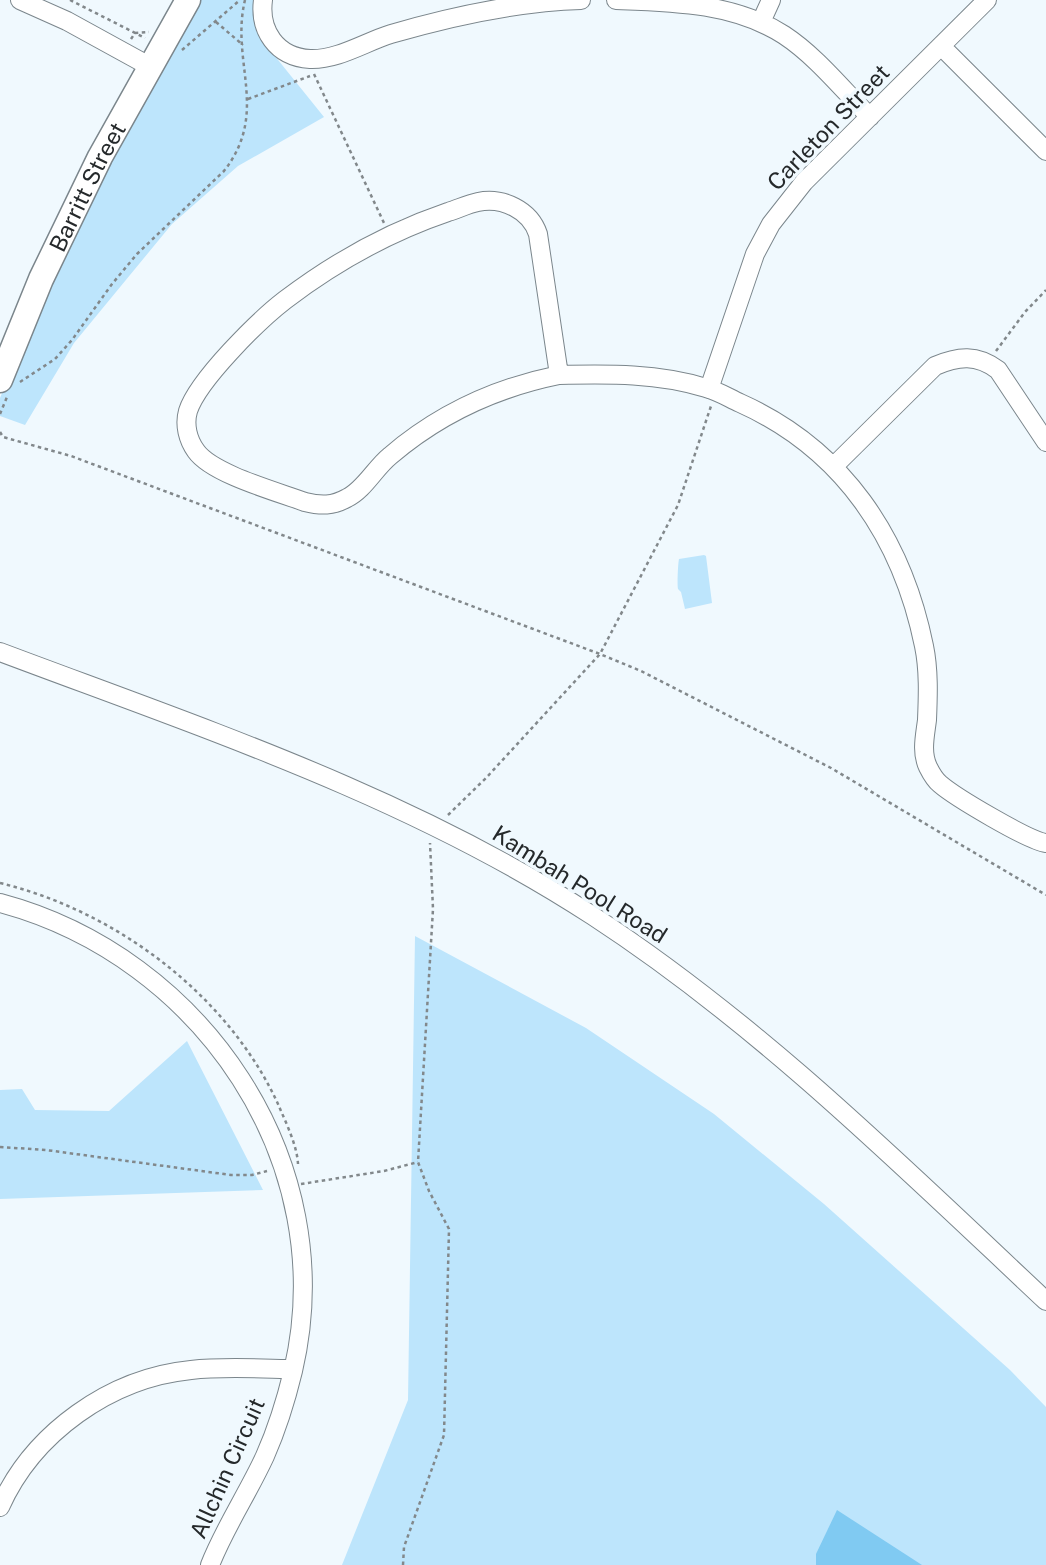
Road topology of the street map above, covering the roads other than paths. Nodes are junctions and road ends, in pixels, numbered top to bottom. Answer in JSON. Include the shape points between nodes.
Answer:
{"nodes":[{"id":1,"x":20,"y":0,"type":"edge"},
{"id":2,"x":187,"y":0,"type":"edge"},
{"id":3,"x":263,"y":0,"type":"edge"},
{"id":4,"x":581,"y":0,"type":"edge"},
{"id":5,"x":616,"y":0,"type":"edge"},
{"id":6,"x":771,"y":0,"type":"edge"},
{"id":7,"x":987,"y":0,"type":"edge"},
{"id":8,"x":761,"y":22,"type":"junction"},
{"id":9,"x":941,"y":46,"type":"junction"},
{"id":10,"x":155,"y":56,"type":"junction"},
{"id":11,"x":870,"y":117,"type":"junction"},
{"id":12,"x":1046,"y":151,"type":"edge"},
{"id":13,"x":559,"y":375,"type":"junction"},
{"id":14,"x":7,"y":387,"type":"edge"},
{"id":15,"x":709,"y":389,"type":"junction"},
{"id":16,"x":1046,"y":442,"type":"edge"},
{"id":17,"x":834,"y":466,"type":"junction"},
{"id":18,"x":0,"y":652,"type":"edge"},
{"id":19,"x":1046,"y":843,"type":"edge"},
{"id":20,"x":0,"y":903,"type":"edge"},
{"id":21,"x":1046,"y":1301,"type":"edge"},
{"id":22,"x":293,"y":1369,"type":"junction"},
{"id":23,"x":0,"y":1507,"type":"edge"},
{"id":24,"x":210,"y":1565,"type":"edge"}],
"edges":[{"from":1,"to":10,"type":"street"},
{"from":2,"to":10,"type":"street","name":"Barritt Street"},
{"from":3,"to":4,"type":"street","via":[[261,15],[273,42],[308,59],[331,57],[446,18]]},
{"from":5,"to":8,"type":"street","via":[[719,9]]},
{"from":6,"to":8,"type":"street"},
{"from":7,"to":9,"type":"street","name":"Carleton Street"},
{"from":8,"to":11,"type":"street","via":[[807,54]]},
{"from":9,"to":11,"type":"street","name":"Carleton Street"},
{"from":9,"to":12,"type":"street"},
{"from":10,"to":14,"type":"street","name":"Barritt Street","via":[[47,267]]},
{"from":11,"to":15,"type":"street","name":"Carleton Street","via":[[804,182],[771,224],[755,254]]},
{"from":13,"to":13,"type":"street","via":[[538,234],[527,215],[513,206],[479,202],[390,236],[327,270],[284,301],[227,355],[195,396],[188,412],[188,437],[209,464],[305,502],[332,505],[350,497],[387,458],[437,420],[495,392]]},
{"from":13,"to":15,"type":"street","via":[[629,374]]},
{"from":15,"to":17,"type":"street","via":[[772,418]]},
{"from":16,"to":17,"type":"street","via":[[998,370],[975,358],[954,358],[935,366]]},
{"from":17,"to":19,"type":"street","via":[[890,542],[916,606],[927,673],[926,765],[940,785],[1029,838]]},
{"from":18,"to":21,"type":"street","name":"Kambah Pool Road","via":[[240,742],[381,801],[506,864],[592,915],[711,999],[786,1061]]},
{"from":20,"to":22,"type":"street","name":"Allchin Circuit","via":[[43,915],[115,952],[156,982],[218,1045],[246,1085],[269,1130],[288,1186],[299,1246],[301,1316]]},
{"from":22,"to":23,"type":"street","via":[[192,1370],[155,1376],[103,1397],[46,1441],[23,1466]]},
{"from":22,"to":24,"type":"street","name":"Allchin Circuit","via":[[282,1414],[264,1457]]}]}
